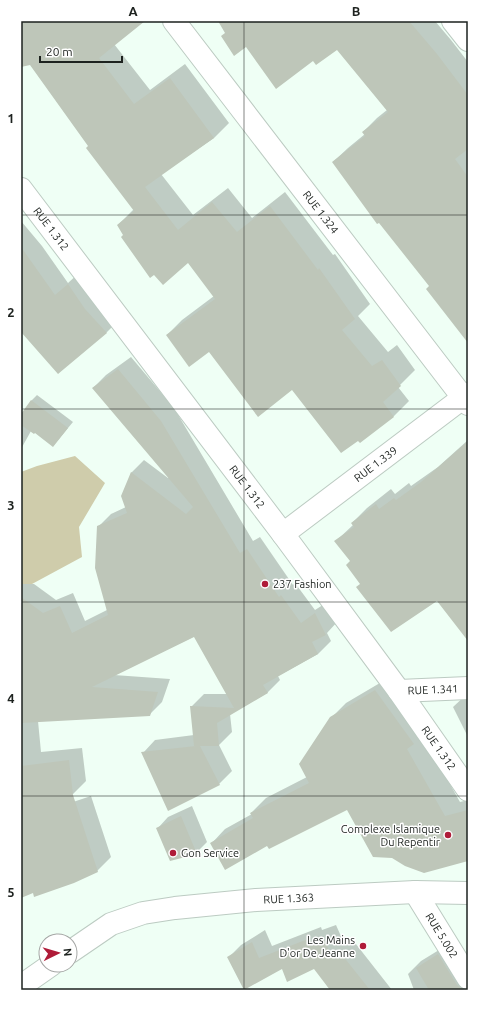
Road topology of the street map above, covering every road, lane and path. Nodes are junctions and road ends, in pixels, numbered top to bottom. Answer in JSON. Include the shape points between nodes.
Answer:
{"nodes":[{"id":1,"x":174,"y":21,"type":"edge"},
{"id":2,"x":453,"y":21,"type":"edge"},
{"id":3,"x":468,"y":40,"type":"edge"},
{"id":4,"x":21,"y":189,"type":"edge"},
{"id":5,"x":466,"y":398,"type":"edge"},
{"id":6,"x":283,"y":534,"type":"junction"},
{"id":7,"x":468,"y":688,"type":"edge"},
{"id":8,"x":399,"y":691,"type":"junction"},
{"id":9,"x":468,"y":790,"type":"edge"},
{"id":10,"x":415,"y":892,"type":"junction"},
{"id":11,"x":468,"y":893,"type":"edge"},
{"id":12,"x":78,"y":947,"type":"edge"},
{"id":13,"x":40,"y":973,"type":"edge"},
{"id":14,"x":468,"y":978,"type":"edge"},
{"id":15,"x":21,"y":986,"type":"edge"}],
"edges":[{"from":1,"to":5,"type":"street","name":"RUE 1.324"},
{"from":2,"to":3,"type":"street"},
{"from":4,"to":6,"type":"street","name":"RUE 1.312"},
{"from":5,"to":6,"type":"street","name":"RUE 1.339"},
{"from":6,"to":8,"type":"street","name":"RUE 1.312"},
{"from":7,"to":8,"type":"street","name":"RUE 1.341"},
{"from":8,"to":9,"type":"street","name":"RUE 1.312"},
{"from":10,"to":11,"type":"street","name":"RUE 1.363"},
{"from":10,"to":12,"type":"street","name":"RUE 1.363","via":[[256,900],[143,913],[111,924]]},
{"from":10,"to":14,"type":"street","name":"RUE 5.002"},
{"from":13,"to":15,"type":"street"}]}
